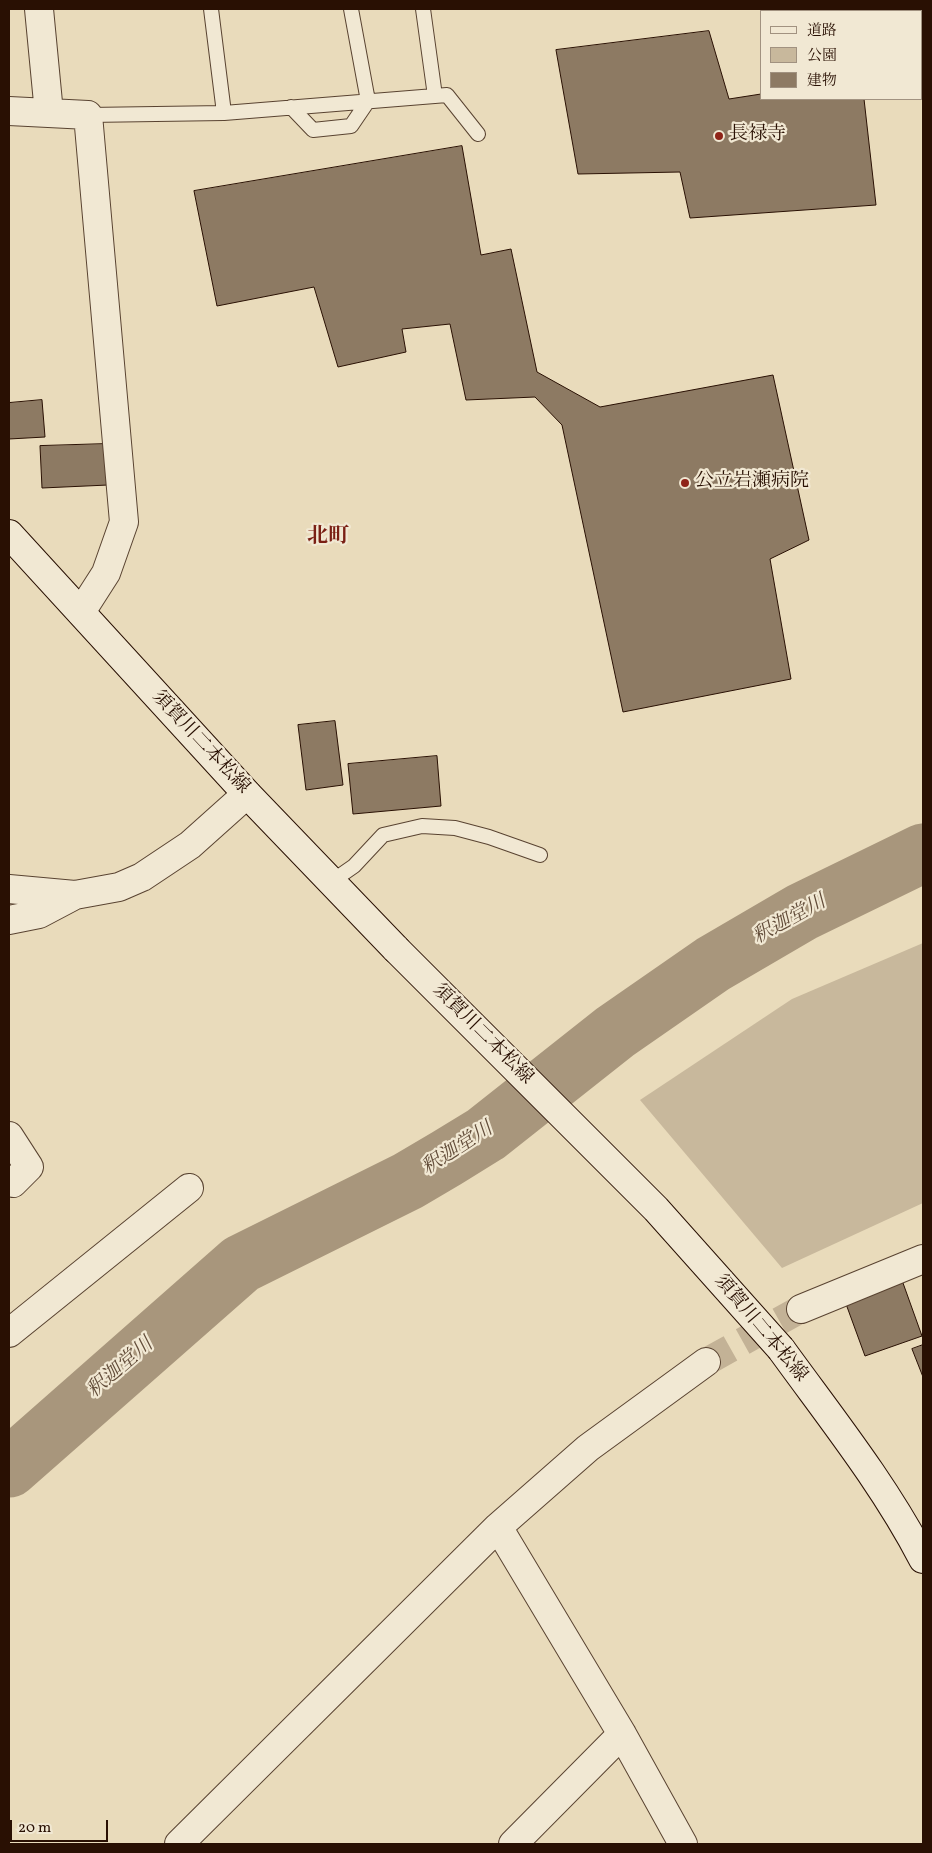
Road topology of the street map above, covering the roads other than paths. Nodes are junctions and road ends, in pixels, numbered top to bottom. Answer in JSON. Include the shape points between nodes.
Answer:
{"nodes":[{"id":1,"x":40,"y":9,"type":"edge"},
{"id":2,"x":211,"y":9,"type":"edge"},
{"id":3,"x":351,"y":9,"type":"edge"},
{"id":4,"x":422,"y":9,"type":"edge"},
{"id":5,"x":435,"y":96,"type":"junction"},
{"id":6,"x":368,"y":101,"type":"junction"},
{"id":7,"x":290,"y":107,"type":"junction"},
{"id":8,"x":9,"y":112,"type":"edge"},
{"id":9,"x":49,"y":113,"type":"junction"},
{"id":10,"x":224,"y":113,"type":"junction"},
{"id":11,"x":88,"y":114,"type":"junction"},
{"id":12,"x":478,"y":134,"type":"dead end"},
{"id":13,"x":9,"y":534,"type":"edge"},
{"id":14,"x":81,"y":612,"type":"junction"},
{"id":15,"x":247,"y":794,"type":"junction"},
{"id":16,"x":540,"y":855,"type":"dead end"},
{"id":17,"x":331,"y":882,"type":"junction"},
{"id":18,"x":9,"y":889,"type":"edge"},
{"id":19,"x":75,"y":895,"type":"junction"},
{"id":20,"x":9,"y":920,"type":"edge"},
{"id":21,"x":9,"y":1136,"type":"edge"},
{"id":22,"x":9,"y":1182,"type":"edge"},
{"id":23,"x":189,"y":1188,"type":"dead end"},
{"id":24,"x":922,"y":1262,"type":"edge"},
{"id":25,"x":801,"y":1309,"type":"tunnel mouth"},
{"id":26,"x":9,"y":1333,"type":"edge"},
{"id":27,"x":706,"y":1362,"type":"tunnel mouth"},
{"id":28,"x":498,"y":1527,"type":"junction"},
{"id":29,"x":923,"y":1559,"type":"edge"},
{"id":30,"x":622,"y":1734,"type":"junction"},
{"id":31,"x":180,"y":1844,"type":"edge"},
{"id":32,"x":513,"y":1844,"type":"edge"},
{"id":33,"x":683,"y":1844,"type":"edge"}],
"edges":[{"from":1,"to":9,"type":"street"},
{"from":2,"to":10,"type":"lane"},
{"from":3,"to":6,"type":"lane"},
{"from":4,"to":5,"type":"lane"},
{"from":5,"to":6,"type":"lane"},
{"from":5,"to":12,"type":"lane","via":[[447,95]]},
{"from":6,"to":7,"type":"lane"},
{"from":6,"to":7,"type":"lane","via":[[351,126],[313,130]]},
{"from":7,"to":10,"type":"lane"},
{"from":8,"to":9,"type":"street"},
{"from":9,"to":11,"type":"street"},
{"from":10,"to":11,"type":"lane"},
{"from":11,"to":14,"type":"street","via":[[124,522],[106,573]]},
{"from":13,"to":14,"type":"street","name":"須賀川二本松線"},
{"from":14,"to":15,"type":"street","name":"須賀川二本松線"},
{"from":15,"to":17,"type":"street","name":"須賀川二本松線"},
{"from":15,"to":19,"type":"street","via":[[190,845],[142,876],[119,887]]},
{"from":16,"to":17,"type":"lane","via":[[455,828],[422,826],[383,835],[354,866]]},
{"from":17,"to":29,"type":"street","name":"須賀川二本松線","bridge":true,"via":[[656,1208],[781,1349],[878,1483]]},
{"from":18,"to":19,"type":"street"},
{"from":19,"to":20,"type":"street","via":[[39,914]]},
{"from":21,"to":22,"type":"street","via":[[29,1167]]},
{"from":23,"to":26,"type":"street"},
{"from":24,"to":25,"type":"street"},
{"from":27,"to":28,"type":"street","via":[[588,1448]]},
{"from":28,"to":30,"type":"street"},
{"from":28,"to":31,"type":"street"},
{"from":30,"to":32,"type":"street"},
{"from":30,"to":33,"type":"street"}]}
